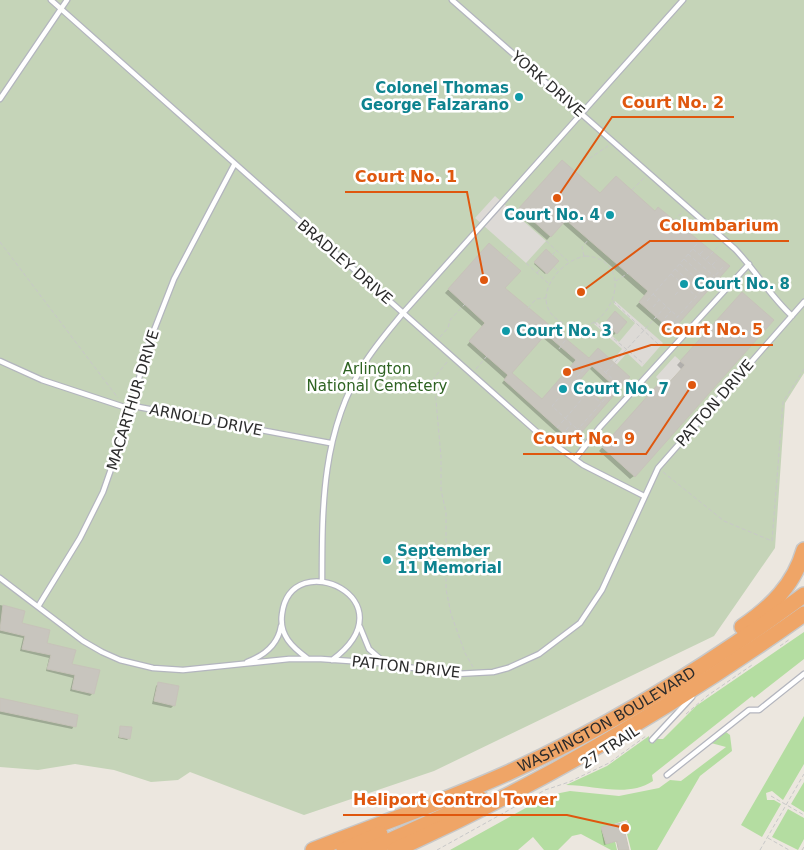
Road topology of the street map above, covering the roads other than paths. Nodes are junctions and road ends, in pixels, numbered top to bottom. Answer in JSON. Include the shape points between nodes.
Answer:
{"nodes":[{"id":1,"x":51,"y":0,"type":"edge"},
{"id":2,"x":67,"y":0,"type":"edge"},
{"id":3,"x":452,"y":0,"type":"edge"},
{"id":4,"x":683,"y":0,"type":"edge"},
{"id":5,"x":61,"y":8,"type":"junction"},
{"id":6,"x":0,"y":99,"type":"edge"},
{"id":7,"x":582,"y":114,"type":"junction"},
{"id":8,"x":234,"y":165,"type":"junction"},
{"id":9,"x":749,"y":264,"type":"junction"},
{"id":10,"x":804,"y":302,"type":"edge"},
{"id":11,"x":403,"y":313,"type":"junction"},
{"id":12,"x":792,"y":316,"type":"junction"},
{"id":13,"x":0,"y":361,"type":"edge"},
{"id":14,"x":133,"y":406,"type":"junction"},
{"id":15,"x":330,"y":443,"type":"junction"},
{"id":16,"x":575,"y":459,"type":"junction"},
{"id":17,"x":644,"y":496,"type":"junction"},
{"id":18,"x":804,"y":550,"type":"edge"},
{"id":19,"x":0,"y":578,"type":"edge"},
{"id":20,"x":322,"y":581,"type":"junction"},
{"id":21,"x":804,"y":595,"type":"edge"},
{"id":22,"x":39,"y":606,"type":"junction"},
{"id":23,"x":804,"y":614,"type":"edge"},
{"id":24,"x":359,"y":620,"type":"junction"},
{"id":25,"x":281,"y":622,"type":"junction"},
{"id":26,"x":308,"y":659,"type":"junction"},
{"id":27,"x":332,"y":660,"type":"junction"},
{"id":28,"x":241,"y":664,"type":"junction"},
{"id":29,"x":387,"y":665,"type":"junction"},
{"id":30,"x":804,"y":674,"type":"edge"},
{"id":31,"x":710,"y":678,"type":"junction"},
{"id":32,"x":673,"y":684,"type":"junction"},
{"id":33,"x":652,"y":740,"type":"dead end"},
{"id":34,"x":606,"y":741,"type":"junction"},
{"id":35,"x":667,"y":775,"type":"dead end"},
{"id":36,"x":483,"y":784,"type":"junction"},
{"id":37,"x":313,"y":850,"type":"edge"},
{"id":38,"x":344,"y":850,"type":"edge"},
{"id":39,"x":369,"y":850,"type":"edge"},
{"id":40,"x":395,"y":850,"type":"edge"}],
"edges":[{"from":1,"to":5,"type":"lane","name":"BRADLEY DRIVE"},
{"from":2,"to":5,"type":"lane"},
{"from":3,"to":7,"type":"lane","name":"YORK DRIVE"},
{"from":4,"to":7,"type":"lane"},
{"from":5,"to":6,"type":"lane"},
{"from":5,"to":8,"type":"lane","name":"BRADLEY DRIVE"},
{"from":7,"to":9,"type":"lane","name":"YORK DRIVE"},
{"from":7,"to":11,"type":"lane"},
{"from":8,"to":11,"type":"lane","name":"BRADLEY DRIVE"},
{"from":8,"to":14,"type":"lane","name":"MACARTHUR DRIVE","via":[[174,279],[144,356]]},
{"from":9,"to":12,"type":"lane","name":"YORK DRIVE","via":[[770,294]]},
{"from":9,"to":16,"type":"lane","via":[[600,427]]},
{"from":10,"to":12,"type":"lane","name":"PATTON DRIVE"},
{"from":11,"to":15,"type":"lane","via":[[374,348],[354,380]]},
{"from":11,"to":16,"type":"lane","name":"BRADLEY DRIVE","via":[[537,432]]},
{"from":12,"to":17,"type":"lane","name":"PATTON DRIVE","via":[[658,468]]},
{"from":13,"to":14,"type":"lane","name":"ARNOLD DRIVE","via":[[42,380],[124,407]]},
{"from":14,"to":15,"type":"lane","name":"ARNOLD DRIVE"},
{"from":14,"to":22,"type":"lane","name":"MACARTHUR DRIVE","via":[[103,492]]},
{"from":15,"to":20,"type":"lane","via":[[324,485]]},
{"from":16,"to":17,"type":"lane","name":"BRADLEY DRIVE"},
{"from":17,"to":29,"type":"lane","name":"PATTON DRIVE","via":[[607,582],[580,624],[539,654],[508,668],[477,674],[440,673]]},
{"from":18,"to":32,"type":"highway","via":[[793,578],[773,602],[712,648]]},
{"from":19,"to":22,"type":"lane","name":"PATTON DRIVE"},
{"from":20,"to":24,"type":"lane","via":[[346,590],[356,605]]},
{"from":20,"to":25,"type":"lane","via":[[303,585],[292,592],[285,603]]},
{"from":21,"to":32,"type":"highway","name":"WASHINGTON BOULEVARD"},
{"from":22,"to":28,"type":"lane","name":"PATTON DRIVE","via":[[83,641],[120,660],[166,670]]},
{"from":23,"to":31,"type":"highway","name":"WASHINGTON BOULEVARD"},
{"from":24,"to":27,"type":"lane","via":[[353,641]]},
{"from":24,"to":29,"type":"lane","via":[[369,649]]},
{"from":25,"to":26,"type":"lane","via":[[287,641]]},
{"from":25,"to":28,"type":"lane","via":[[277,639],[266,652]]},
{"from":26,"to":27,"type":"lane","name":"PATTON DRIVE"},
{"from":26,"to":28,"type":"lane","name":"PATTON DRIVE"},
{"from":27,"to":29,"type":"lane","name":"PATTON DRIVE"},
{"from":30,"to":35,"type":"lane","via":[[759,710],[749,710]]},
{"from":31,"to":33,"type":"lane"},
{"from":31,"to":34,"type":"highway","name":"WASHINGTON BOULEVARD"},
{"from":32,"to":36,"type":"highway","name":"WASHINGTON BOULEVARD","via":[[579,738]]},
{"from":34,"to":39,"type":"highway"},
{"from":34,"to":40,"type":"highway","name":"WASHINGTON BOULEVARD","via":[[499,801]]},
{"from":36,"to":37,"type":"highway","name":"WASHINGTON BOULEVARD"},
{"from":36,"to":38,"type":"highway","via":[[440,808]]}]}
